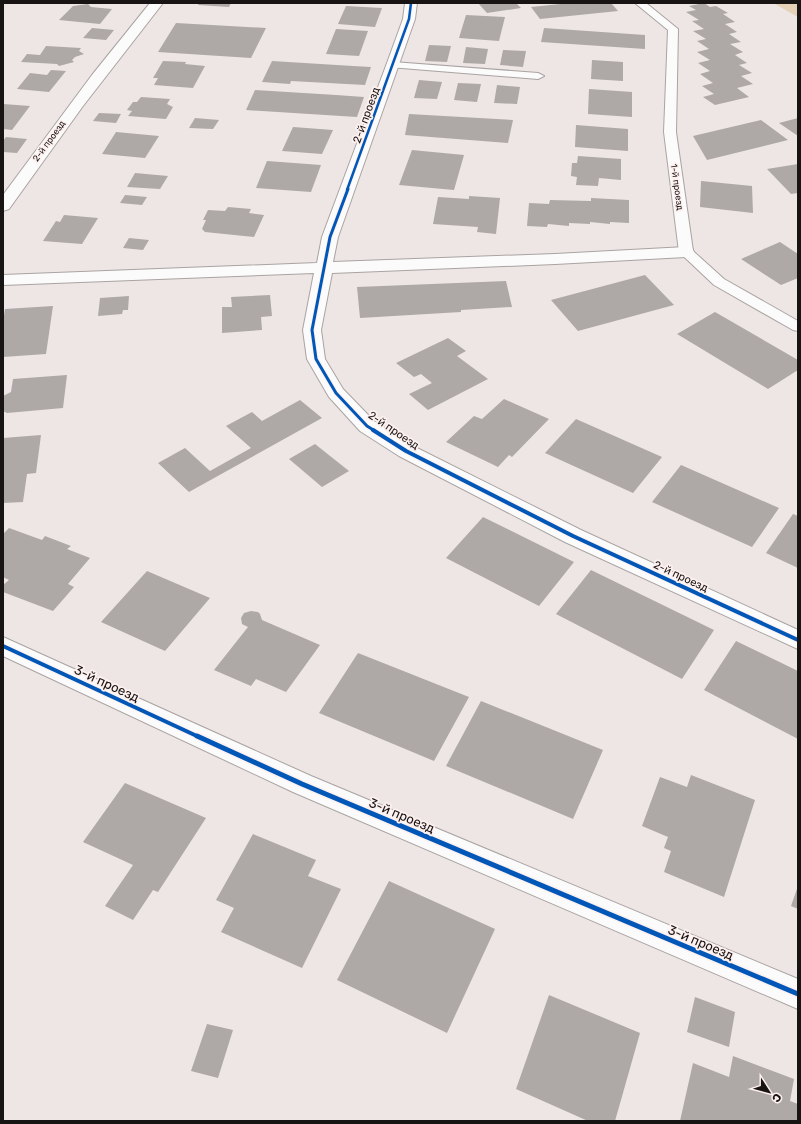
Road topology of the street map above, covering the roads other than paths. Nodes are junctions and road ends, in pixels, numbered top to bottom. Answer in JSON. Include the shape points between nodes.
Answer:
{"nodes":[{"id":1,"x":157,"y":3,"type":"edge"},
{"id":2,"x":411,"y":3,"type":"edge"},
{"id":3,"x":640,"y":3,"type":"edge"},
{"id":4,"x":393,"y":65,"type":"junction"},
{"id":5,"x":538,"y":76,"type":"dead end"},
{"id":6,"x":3,"y":206,"type":"edge"},
{"id":7,"x":686,"y":252,"type":"junction"},
{"id":8,"x":324,"y":267,"type":"junction"},
{"id":9,"x":3,"y":280,"type":"edge"},
{"id":10,"x":798,"y":327,"type":"edge"},
{"id":11,"x":798,"y":640,"type":"edge"},
{"id":12,"x":3,"y":646,"type":"edge"},
{"id":13,"x":798,"y":994,"type":"edge"}],
"edges":[{"from":1,"to":6,"type":"street","name":"2-й проезд","via":[[70,112]]},
{"from":2,"to":4,"type":"street","name":"2-й проезд","via":[[409,19]]},
{"from":3,"to":7,"type":"lane","name":"1-й проезд","via":[[674,29],[670,132]]},
{"from":4,"to":5,"type":"lane"},
{"from":4,"to":8,"type":"street","name":"2-й проезд","via":[[330,237]]},
{"from":7,"to":8,"type":"street"},
{"from":7,"to":10,"type":"lane","via":[[719,282]]},
{"from":8,"to":9,"type":"street"},
{"from":8,"to":11,"type":"street","name":"2-й проезд","via":[[312,330],[316,359],[336,394],[367,426],[406,451],[573,536]]},
{"from":12,"to":13,"type":"street","name":"3-й проезд","via":[[302,784]]}]}
